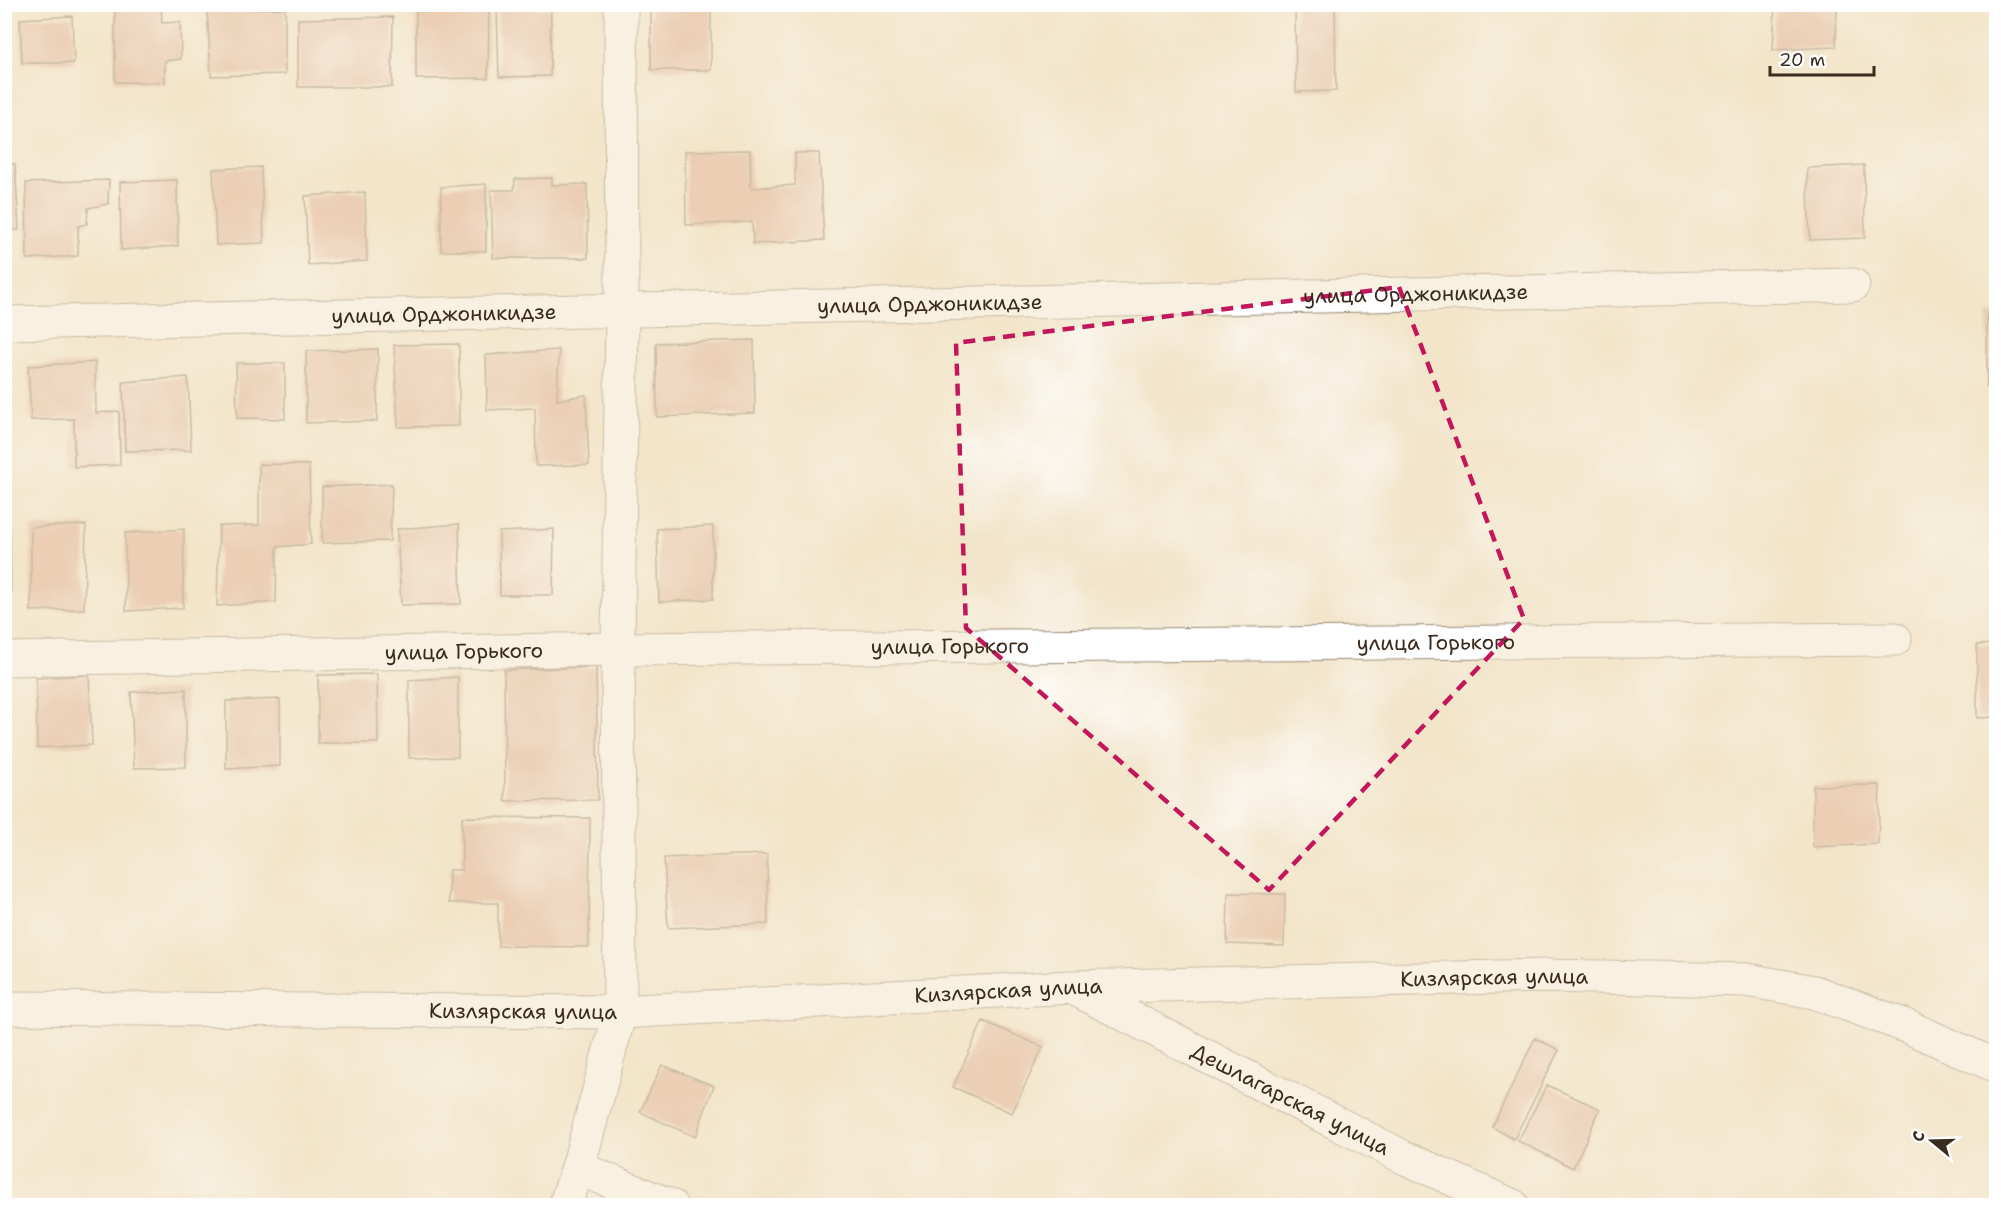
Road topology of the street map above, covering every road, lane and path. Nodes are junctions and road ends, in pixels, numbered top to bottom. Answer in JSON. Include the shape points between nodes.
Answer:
{"nodes":[{"id":1,"x":621,"y":4,"type":"edge"},
{"id":2,"x":1854,"y":285,"type":"dead end"},
{"id":3,"x":622,"y":310,"type":"junction"},
{"id":4,"x":4,"y":323,"type":"edge"},
{"id":5,"x":1895,"y":639,"type":"dead end"},
{"id":6,"x":618,"y":649,"type":"junction"},
{"id":7,"x":4,"y":659,"type":"edge"},
{"id":8,"x":1071,"y":987,"type":"junction"},
{"id":9,"x":4,"y":1008,"type":"edge"},
{"id":10,"x":620,"y":1012,"type":"junction"},
{"id":11,"x":1996,"y":1066,"type":"edge"},
{"id":12,"x":578,"y":1168,"type":"junction"},
{"id":13,"x":565,"y":1206,"type":"edge"},
{"id":14,"x":671,"y":1206,"type":"edge"},
{"id":15,"x":1513,"y":1206,"type":"edge"}],
"edges":[{"from":1,"to":3,"type":"street"},
{"from":2,"to":3,"type":"street","name":"улица Орджоникидзе"},
{"from":3,"to":4,"type":"street","name":"улица Орджоникидзе"},
{"from":3,"to":6,"type":"street"},
{"from":5,"to":6,"type":"street","name":"улица Горького"},
{"from":6,"to":7,"type":"street","name":"улица Горького"},
{"from":6,"to":10,"type":"street"},
{"from":8,"to":10,"type":"street","name":"Кизлярская улица"},
{"from":8,"to":11,"type":"street","name":"Кизлярская улица","via":[[1547,976],[1747,980],[1814,992],[1906,1026]]},
{"from":8,"to":15,"type":"street","name":"Дешлагарская улица","via":[[1403,1157]]},
{"from":9,"to":10,"type":"street","name":"Кизлярская улица"},
{"from":10,"to":12,"type":"street"},
{"from":12,"to":13,"type":"street"},
{"from":12,"to":14,"type":"street"}]}
